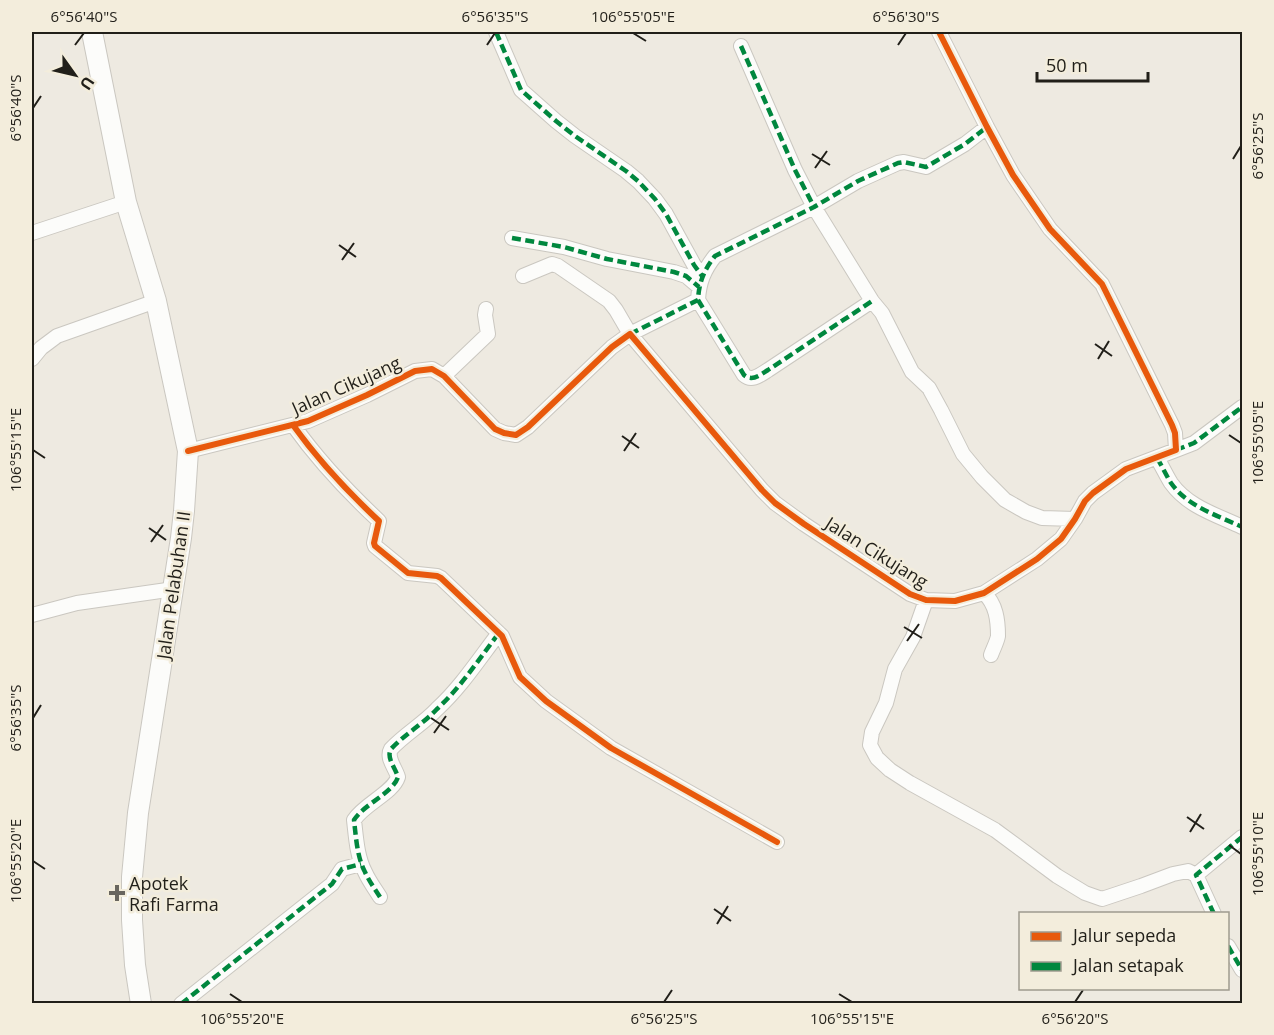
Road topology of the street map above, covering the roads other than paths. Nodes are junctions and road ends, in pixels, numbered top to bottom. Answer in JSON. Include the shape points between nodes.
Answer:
{"nodes":[{"id":1,"x":92,"y":32,"type":"edge"},
{"id":2,"x":496,"y":32,"type":"edge"},
{"id":3,"x":939,"y":32,"type":"edge"},
{"id":4,"x":741,"y":46,"type":"dead end"},
{"id":5,"x":987,"y":127,"type":"junction"},
{"id":6,"x":126,"y":202,"type":"junction"},
{"id":7,"x":814,"y":207,"type":"junction"},
{"id":8,"x":32,"y":233,"type":"edge"},
{"id":9,"x":512,"y":238,"type":"dead end"},
{"id":10,"x":523,"y":276,"type":"dead end"},
{"id":11,"x":700,"y":288,"type":"junction"},
{"id":12,"x":156,"y":301,"type":"junction"},
{"id":13,"x":872,"y":301,"type":"junction"},
{"id":14,"x":486,"y":309,"type":"dead end"},
{"id":15,"x":630,"y":334,"type":"junction"},
{"id":16,"x":32,"y":359,"type":"edge"},
{"id":17,"x":444,"y":376,"type":"junction"},
{"id":18,"x":1242,"y":407,"type":"edge"},
{"id":19,"x":293,"y":425,"type":"junction"},
{"id":20,"x":1176,"y":450,"type":"junction"},
{"id":21,"x":188,"y":451,"type":"junction"},
{"id":22,"x":1157,"y":458,"type":"junction"},
{"id":23,"x":1075,"y":519,"type":"junction"},
{"id":24,"x":1242,"y":527,"type":"edge"},
{"id":25,"x":174,"y":589,"type":"junction"},
{"id":26,"x":984,"y":593,"type":"junction"},
{"id":27,"x":919,"y":598,"type":"junction"},
{"id":28,"x":32,"y":615,"type":"edge"},
{"id":29,"x":499,"y":633,"type":"junction"},
{"id":30,"x":991,"y":655,"type":"dead end"},
{"id":31,"x":1242,"y":837,"type":"edge"},
{"id":32,"x":777,"y":842,"type":"dead end"},
{"id":33,"x":361,"y":864,"type":"junction"},
{"id":34,"x":1197,"y":875,"type":"junction"},
{"id":35,"x":380,"y":897,"type":"dead end"},
{"id":36,"x":1213,"y":912,"type":"edge"},
{"id":37,"x":1229,"y":949,"type":"edge"},
{"id":38,"x":1242,"y":970,"type":"edge"},
{"id":39,"x":141,"y":1004,"type":"edge"},
{"id":40,"x":181,"y":1004,"type":"edge"}],
"edges":[{"from":1,"to":6,"type":"main road","name":"Jalan Pelabuhan II"},
{"from":2,"to":11,"type":"street","via":[[521,90],[562,126],[626,171],[655,199],[694,265]]},
{"from":3,"to":5,"type":"street"},
{"from":4,"to":7,"type":"street"},
{"from":5,"to":7,"type":"street","via":[[926,166],[898,163]]},
{"from":5,"to":20,"type":"street","via":[[1013,175],[1050,229],[1102,284],[1172,425]]},
{"from":6,"to":8,"type":"street"},
{"from":6,"to":12,"type":"main road","name":"Jalan Pelabuhan II"},
{"from":7,"to":11,"type":"street","via":[[715,256],[706,267]]},
{"from":7,"to":13,"type":"street"},
{"from":9,"to":11,"type":"street","via":[[674,272]]},
{"from":10,"to":15,"type":"street","name":"Jalan Cikujang","via":[[552,264],[558,267],[609,301]]},
{"from":11,"to":13,"type":"street","via":[[744,375],[753,379]]},
{"from":11,"to":15,"type":"street"},
{"from":12,"to":16,"type":"street","via":[[57,336]]},
{"from":12,"to":21,"type":"main road","name":"Jalan Pelabuhan II"},
{"from":13,"to":23,"type":"street","via":[[912,372],[929,388],[963,454],[998,494],[1026,513],[1042,518]]},
{"from":14,"to":17,"type":"street","via":[[488,334]]},
{"from":15,"to":17,"type":"street","via":[[516,435],[488,424]]},
{"from":15,"to":27,"type":"street","name":"Jalan Cikujang","via":[[769,496],[804,524]]},
{"from":17,"to":19,"type":"street","name":"Jalan Cikujang","via":[[432,369],[415,371]]},
{"from":18,"to":20,"type":"street","name":"Jalan Cikujang","via":[[1194,443]]},
{"from":19,"to":21,"type":"street","name":"Jalan Cikujang"},
{"from":19,"to":29,"type":"street","via":[[379,521],[375,546],[408,573],[441,578]]},
{"from":20,"to":22,"type":"street","name":"Jalan Cikujang"},
{"from":21,"to":25,"type":"main road","name":"Jalan Pelabuhan II"},
{"from":22,"to":23,"type":"street","name":"Jalan Cikujang","via":[[1126,469],[1100,488],[1085,501]]},
{"from":22,"to":24,"type":"street","via":[[1181,494],[1212,515]]},
{"from":23,"to":26,"type":"street","name":"Jalan Cikujang","via":[[1048,550]]},
{"from":25,"to":28,"type":"street","via":[[77,603]]},
{"from":25,"to":39,"type":"main road","name":"Jalan Pelabuhan II","via":[[138,813],[132,876],[135,965]]},
{"from":26,"to":27,"type":"street","name":"Jalan Cikujang","via":[[955,602]]},
{"from":26,"to":30,"type":"street","via":[[996,614],[998,638]]},
{"from":27,"to":34,"type":"street","via":[[913,637],[895,669],[886,704],[872,732],[870,745],[877,758],[910,783],[995,830],[1084,893],[1102,899],[1173,874],[1188,871]]},
{"from":29,"to":32,"type":"street","via":[[520,677],[546,701],[611,748]]},
{"from":29,"to":33,"type":"street","via":[[440,707],[391,749],[389,758],[398,777],[395,784],[354,820]]},
{"from":31,"to":34,"type":"street"},
{"from":33,"to":35,"type":"street"},
{"from":33,"to":40,"type":"street","via":[[342,869],[332,884]]},
{"from":34,"to":36,"type":"street"},
{"from":37,"to":38,"type":"street"}]}
